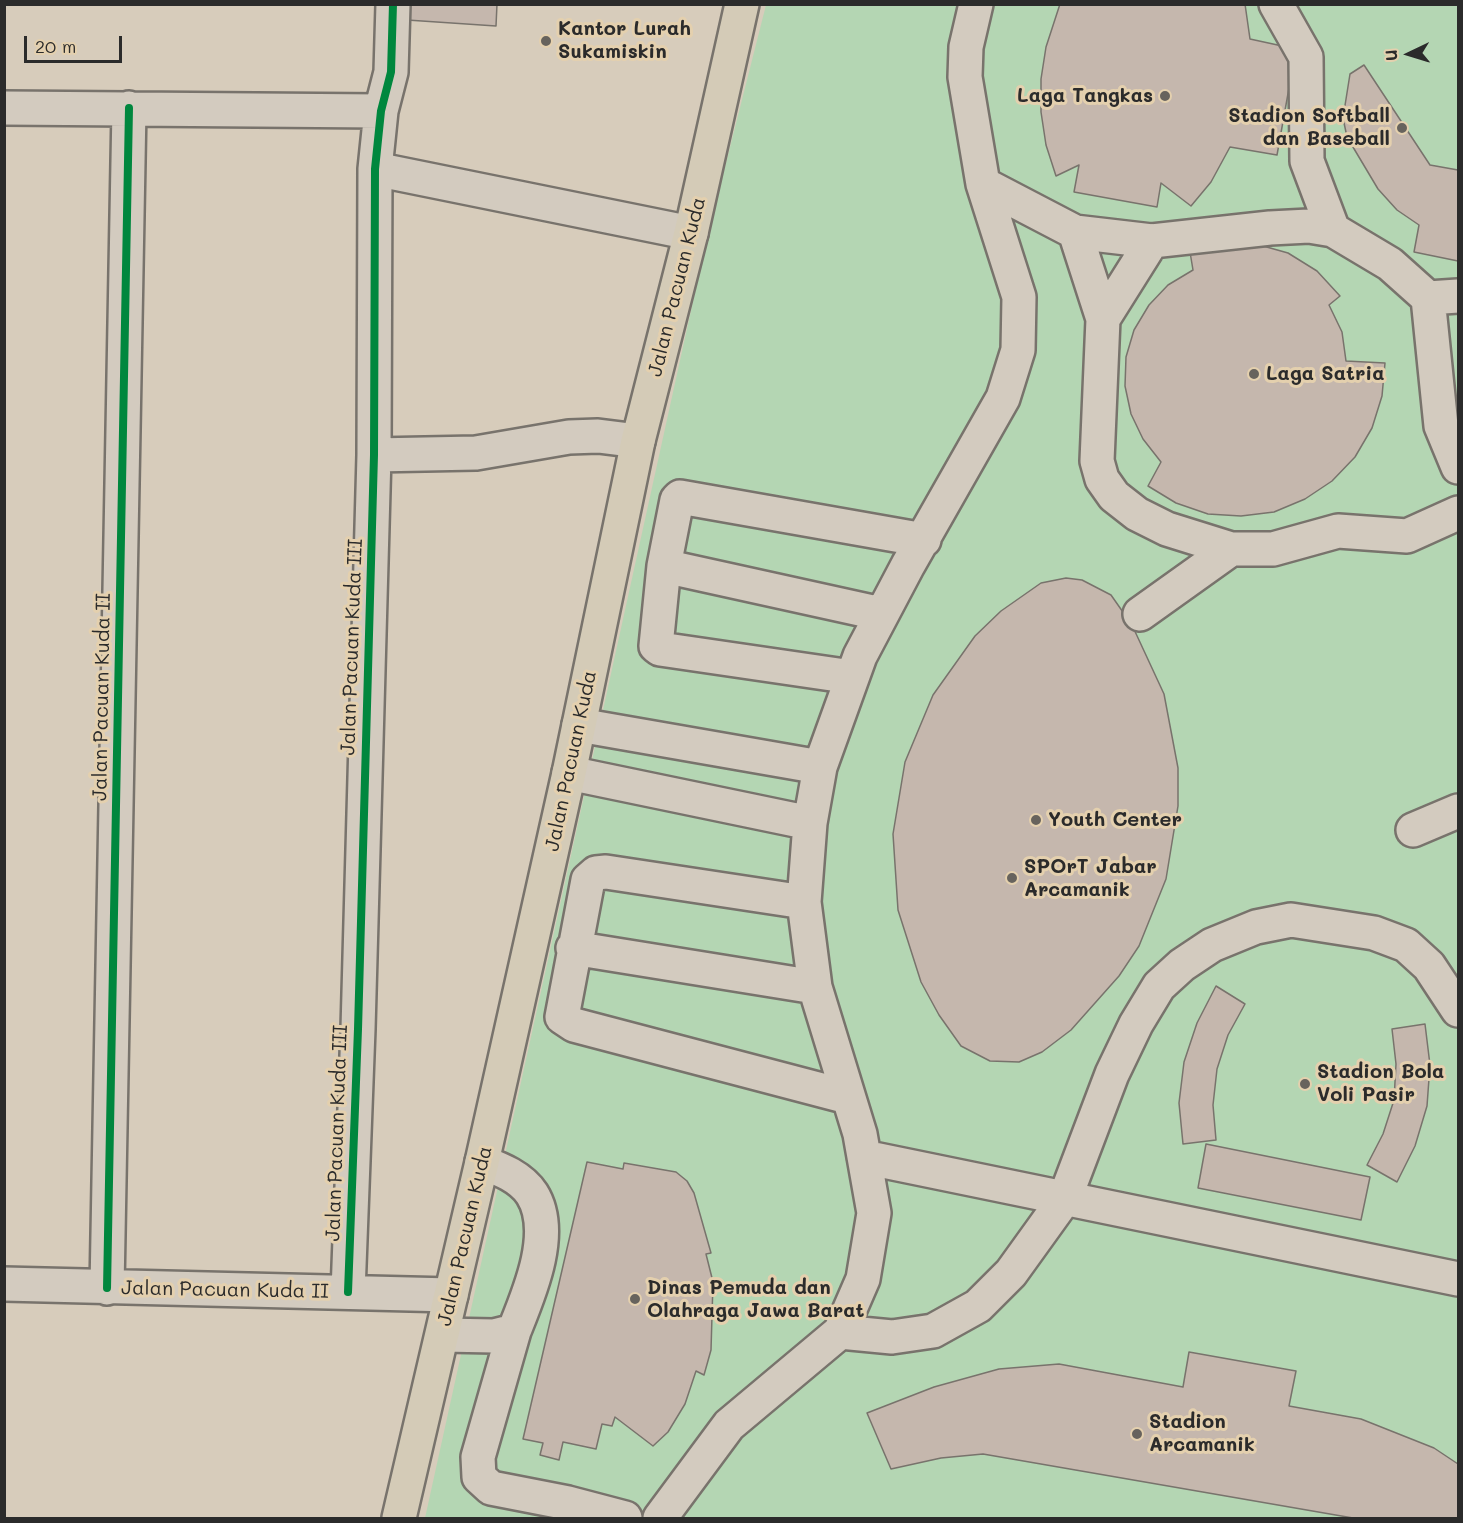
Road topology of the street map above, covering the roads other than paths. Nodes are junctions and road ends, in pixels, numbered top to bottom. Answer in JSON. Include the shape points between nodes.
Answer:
{"nodes":[{"id":1,"x":393,"y":4,"type":"edge"},
{"id":2,"x":742,"y":4,"type":"edge"},
{"id":3,"x":976,"y":4,"type":"edge"},
{"id":4,"x":1276,"y":4,"type":"edge"},
{"id":5,"x":4,"y":108,"type":"edge"},
{"id":6,"x":129,"y":108,"type":"junction"},
{"id":7,"x":381,"y":111,"type":"junction"},
{"id":8,"x":375,"y":169,"type":"junction"},
{"id":9,"x":983,"y":184,"type":"junction"},
{"id":10,"x":1333,"y":230,"type":"junction"},
{"id":11,"x":1075,"y":232,"type":"junction"},
{"id":12,"x":691,"y":233,"type":"junction"},
{"id":13,"x":1152,"y":241,"type":"junction"},
{"id":14,"x":1443,"y":297,"type":"edge"},
{"id":15,"x":1103,"y":319,"type":"junction"},
{"id":16,"x":638,"y":441,"type":"junction"},
{"id":17,"x":374,"y":455,"type":"junction"},
{"id":18,"x":1458,"y":467,"type":"edge"},
{"id":19,"x":1458,"y":513,"type":"edge"},
{"id":20,"x":924,"y":540,"type":"junction"},
{"id":21,"x":1231,"y":549,"type":"junction"},
{"id":22,"x":664,"y":566,"type":"junction"},
{"id":23,"x":882,"y":614,"type":"junction"},
{"id":24,"x":1140,"y":614,"type":"dead end"},
{"id":25,"x":852,"y":677,"type":"junction"},
{"id":26,"x":579,"y":725,"type":"junction"},
{"id":27,"x":820,"y":767,"type":"junction"},
{"id":28,"x":569,"y":773,"type":"junction"},
{"id":29,"x":1458,"y":811,"type":"edge"},
{"id":30,"x":810,"y":823,"type":"junction"},
{"id":31,"x":1413,"y":830,"type":"dead end"},
{"id":32,"x":804,"y":902,"type":"junction"},
{"id":33,"x":573,"y":948,"type":"junction"},
{"id":34,"x":815,"y":987,"type":"junction"},
{"id":35,"x":1458,"y":1010,"type":"edge"},
{"id":36,"x":848,"y":1096,"type":"junction"},
{"id":37,"x":864,"y":1158,"type":"junction"},
{"id":38,"x":482,"y":1162,"type":"junction"},
{"id":39,"x":1065,"y":1198,"type":"junction"},
{"id":40,"x":1458,"y":1279,"type":"edge"},
{"id":41,"x":4,"y":1284,"type":"edge"},
{"id":42,"x":107,"y":1288,"type":"junction"},
{"id":43,"x":348,"y":1292,"type":"junction"},
{"id":44,"x":451,"y":1295,"type":"junction"},
{"id":45,"x":514,"y":1331,"type":"junction"},
{"id":46,"x":840,"y":1332,"type":"junction"},
{"id":47,"x":442,"y":1335,"type":"junction"},
{"id":48,"x":399,"y":1518,"type":"edge"},
{"id":49,"x":625,"y":1518,"type":"edge"},
{"id":50,"x":660,"y":1518,"type":"edge"}],
"edges":[{"from":1,"to":7,"type":"street","name":"Jalan Pacuan Kuda III","via":[[391,72]]},
{"from":2,"to":12,"type":"main road","name":"Jalan Pacuan Kuda"},
{"from":3,"to":9,"type":"street","via":[[966,47],[965,78]]},
{"from":4,"to":10,"type":"street","via":[[1306,57],[1307,161]]},
{"from":5,"to":6,"type":"street"},
{"from":6,"to":7,"type":"street"},
{"from":6,"to":42,"type":"street","name":"Jalan Pacuan Kuda II"},
{"from":7,"to":8,"type":"street","name":"Jalan Pacuan Kuda III"},
{"from":8,"to":12,"type":"street"},
{"from":8,"to":17,"type":"street","name":"Jalan Pacuan Kuda III"},
{"from":9,"to":11,"type":"street"},
{"from":9,"to":20,"type":"street","via":[[1019,297],[1018,350],[1003,398]]},
{"from":10,"to":13,"type":"street","via":[[1309,226],[1270,228]]},
{"from":10,"to":14,"type":"street"},
{"from":11,"to":13,"type":"street"},
{"from":11,"to":15,"type":"street"},
{"from":12,"to":16,"type":"main road","name":"Jalan Pacuan Kuda"},
{"from":13,"to":15,"type":"street"},
{"from":14,"to":18,"type":"street","via":[[1441,426]]},
{"from":15,"to":21,"type":"street","via":[[1097,435],[1102,479],[1114,496],[1137,514],[1167,529]]},
{"from":16,"to":17,"type":"street","via":[[569,437],[476,453]]},
{"from":16,"to":26,"type":"main road","name":"Jalan Pacuan Kuda"},
{"from":17,"to":43,"type":"street","name":"Jalan Pacuan Kuda III"},
{"from":19,"to":21,"type":"street","via":[[1407,536],[1338,531],[1273,549]]},
{"from":20,"to":22,"type":"street","via":[[680,497],[676,500]]},
{"from":20,"to":23,"type":"street"},
{"from":21,"to":24,"type":"street"},
{"from":22,"to":23,"type":"street"},
{"from":22,"to":25,"type":"street","via":[[657,647]]},
{"from":23,"to":25,"type":"street"},
{"from":25,"to":27,"type":"street"},
{"from":26,"to":27,"type":"street"},
{"from":26,"to":28,"type":"main road","name":"Jalan Pacuan Kuda"},
{"from":27,"to":30,"type":"street"},
{"from":28,"to":30,"type":"street"},
{"from":28,"to":38,"type":"main road","name":"Jalan Pacuan Kuda"},
{"from":29,"to":31,"type":"street"},
{"from":30,"to":32,"type":"street"},
{"from":32,"to":33,"type":"street","via":[[600,872],[588,880]]},
{"from":32,"to":34,"type":"street"},
{"from":33,"to":34,"type":"street"},
{"from":33,"to":36,"type":"street","via":[[562,1017],[568,1023]]},
{"from":34,"to":36,"type":"street"},
{"from":35,"to":39,"type":"street","via":[[1429,966],[1406,945],[1374,933],[1291,920],[1256,927],[1212,945],[1159,986],[1136,1024],[1087,1136]]},
{"from":36,"to":37,"type":"street"},
{"from":37,"to":39,"type":"street"},
{"from":37,"to":46,"type":"street","via":[[874,1213],[863,1279]]},
{"from":38,"to":44,"type":"main road","name":"Jalan Pacuan Kuda"},
{"from":38,"to":45,"type":"street","via":[[506,1171],[532,1194],[542,1223],[535,1280]]},
{"from":39,"to":40,"type":"street"},
{"from":39,"to":46,"type":"street","via":[[1011,1273],[978,1306],[933,1330],[912,1335]]},
{"from":41,"to":42,"type":"street","name":"Jalan Pacuan Kuda II"},
{"from":42,"to":43,"type":"street","name":"Jalan Pacuan Kuda II"},
{"from":43,"to":44,"type":"street","name":"Jalan Pacuan Kuda II"},
{"from":44,"to":47,"type":"main road","name":"Jalan Pacuan Kuda"},
{"from":45,"to":47,"type":"street","via":[[494,1336]]},
{"from":45,"to":49,"type":"street","via":[[478,1457],[479,1477],[491,1488]]},
{"from":46,"to":50,"type":"street","via":[[729,1425]]},
{"from":47,"to":48,"type":"main road","name":"Jalan Pacuan Kuda"}]}
